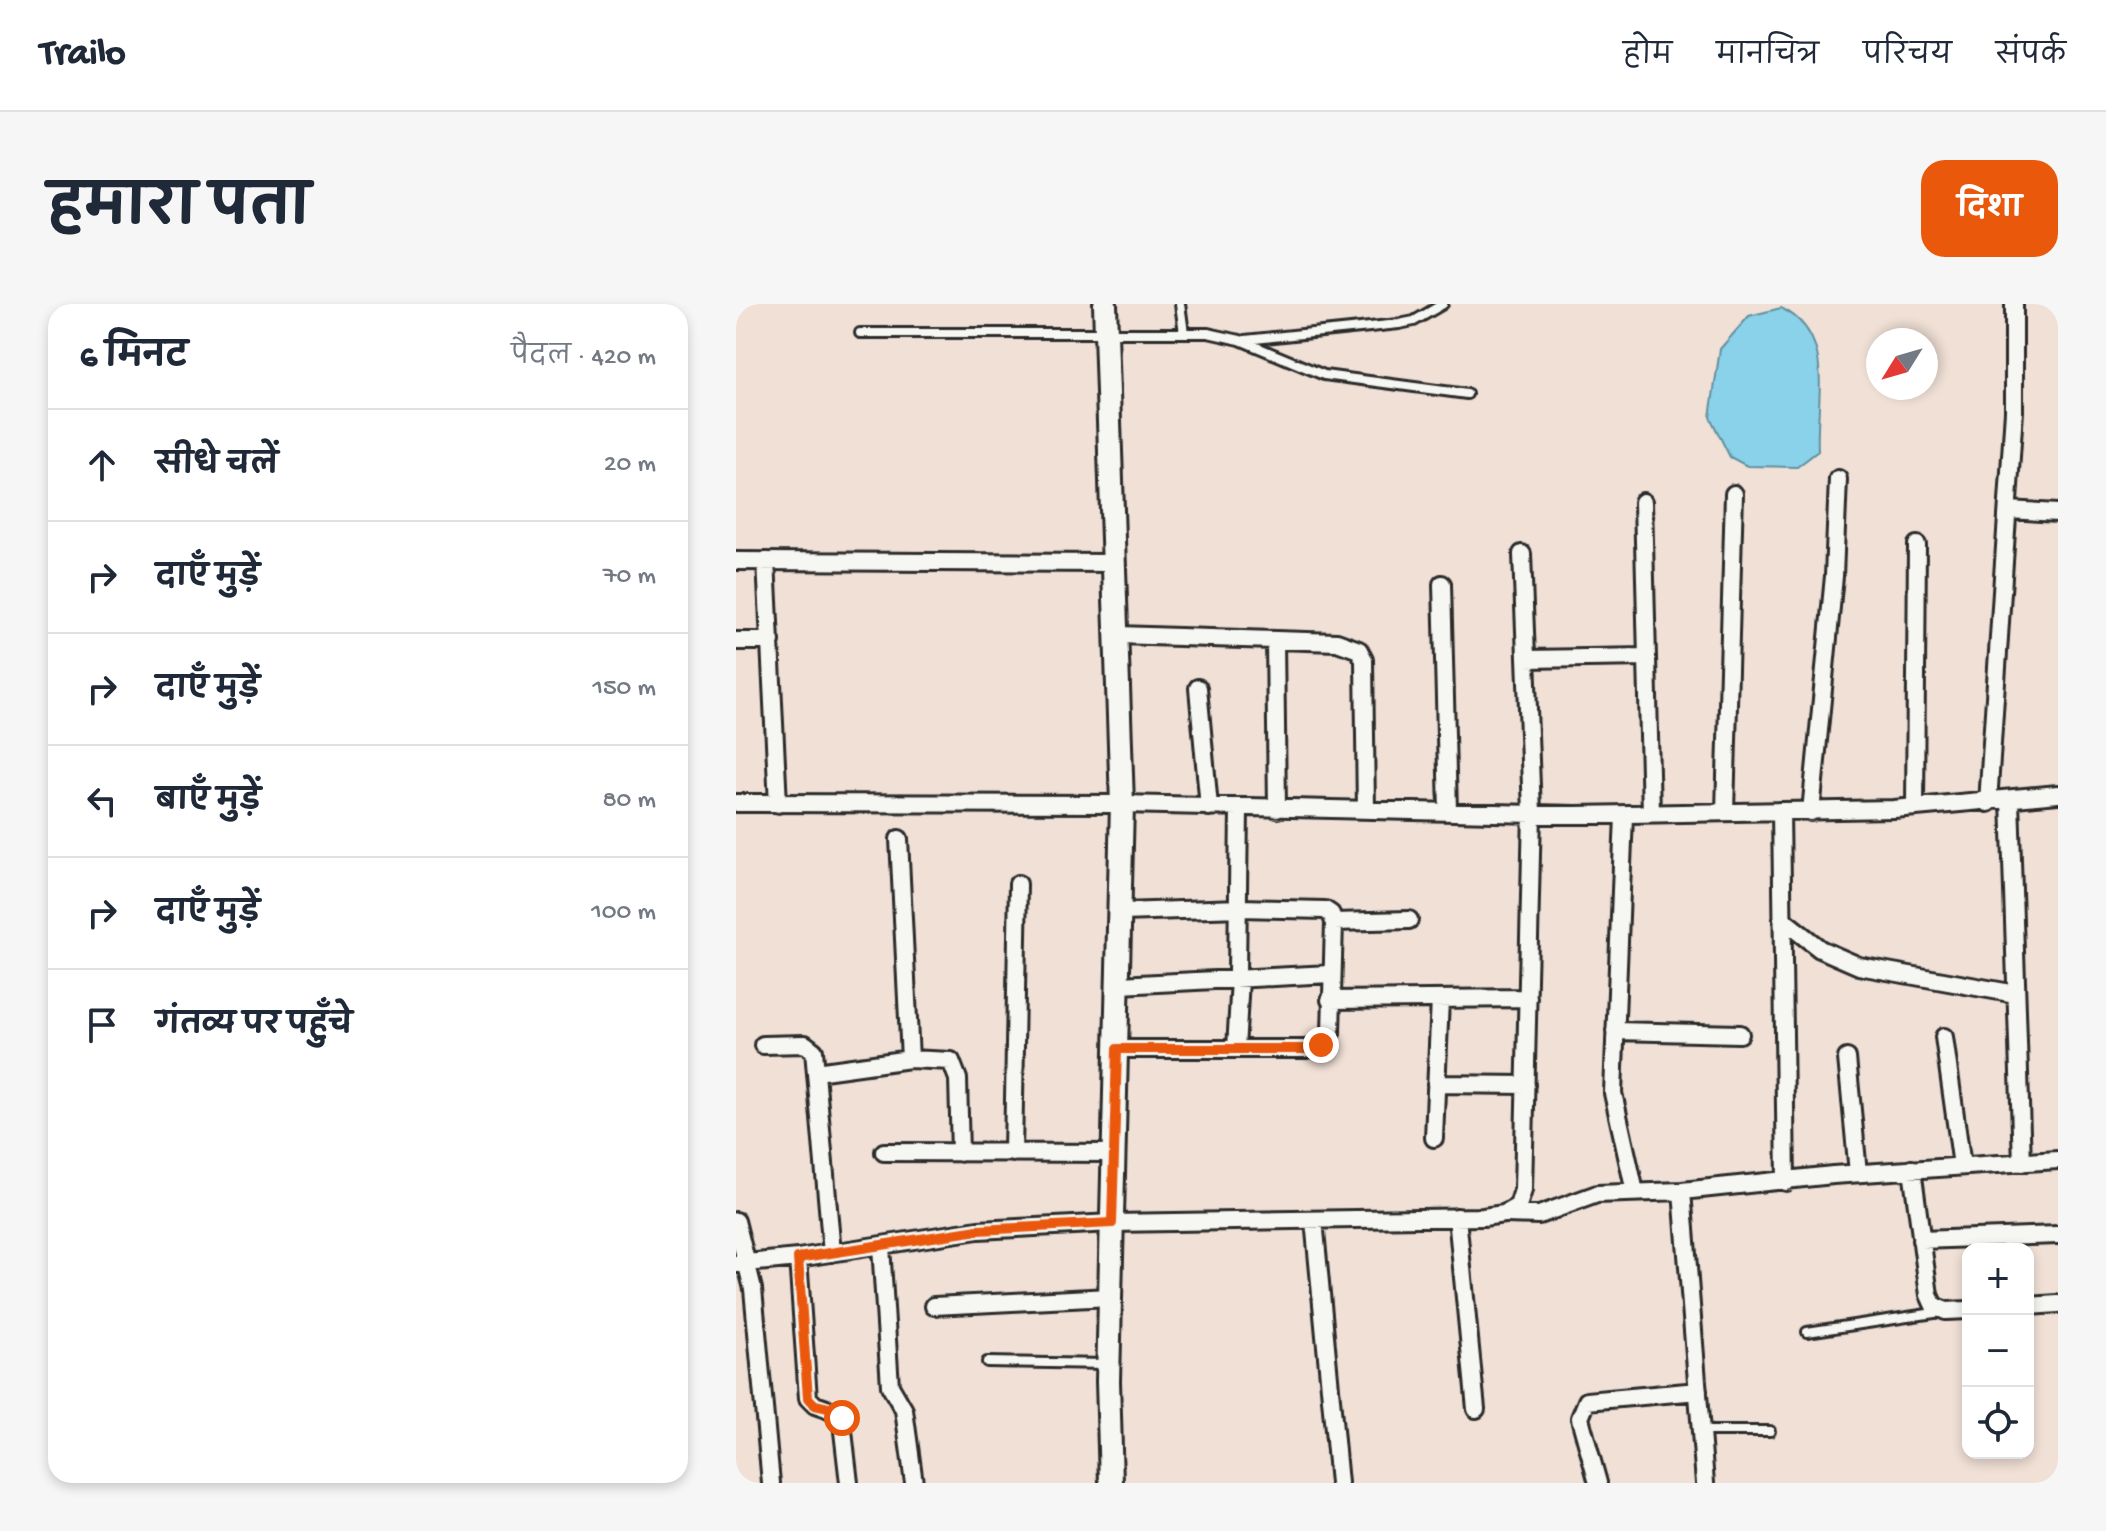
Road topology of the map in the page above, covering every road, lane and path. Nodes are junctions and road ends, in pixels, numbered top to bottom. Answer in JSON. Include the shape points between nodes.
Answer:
{"nodes":[{"id":1,"x":1105,"y":304,"type":"edge"},
{"id":2,"x":1180,"y":304,"type":"edge"},
{"id":3,"x":1443,"y":304,"type":"edge"},
{"id":4,"x":2014,"y":304,"type":"edge"},
{"id":5,"x":1107,"y":331,"type":"junction"},
{"id":6,"x":860,"y":333,"type":"dead end"},
{"id":7,"x":1184,"y":333,"type":"junction"},
{"id":8,"x":1240,"y":340,"type":"junction"},
{"id":9,"x":1467,"y":394,"type":"dead end"},
{"id":10,"x":1838,"y":479,"type":"dead end"},
{"id":11,"x":1734,"y":494,"type":"dead end"},
{"id":12,"x":1643,"y":502,"type":"dead end"},
{"id":13,"x":2008,"y":510,"type":"junction"},
{"id":14,"x":2058,"y":513,"type":"edge"},
{"id":15,"x":1917,"y":545,"type":"dead end"},
{"id":16,"x":1522,"y":554,"type":"dead end"},
{"id":17,"x":736,"y":561,"type":"edge"},
{"id":18,"x":766,"y":561,"type":"junction"},
{"id":19,"x":1116,"y":563,"type":"junction"},
{"id":20,"x":1442,"y":584,"type":"dead end"},
{"id":21,"x":1118,"y":635,"type":"junction"},
{"id":22,"x":1275,"y":640,"type":"junction"},
{"id":23,"x":736,"y":641,"type":"edge"},
{"id":24,"x":771,"y":641,"type":"junction"},
{"id":25,"x":1647,"y":657,"type":"junction"},
{"id":26,"x":1527,"y":659,"type":"junction"},
{"id":27,"x":1198,"y":688,"type":"dead end"},
{"id":28,"x":2058,"y":794,"type":"edge"},
{"id":29,"x":2010,"y":800,"type":"junction"},
{"id":30,"x":736,"y":803,"type":"edge"},
{"id":31,"x":1988,"y":803,"type":"junction"},
{"id":32,"x":778,"y":804,"type":"junction"},
{"id":33,"x":1122,"y":804,"type":"junction"},
{"id":34,"x":1209,"y":807,"type":"junction"},
{"id":35,"x":1915,"y":807,"type":"junction"},
{"id":36,"x":1239,"y":808,"type":"junction"},
{"id":37,"x":1277,"y":809,"type":"junction"},
{"id":38,"x":1366,"y":810,"type":"junction"},
{"id":39,"x":1448,"y":811,"type":"junction"},
{"id":40,"x":1725,"y":811,"type":"junction"},
{"id":41,"x":1781,"y":811,"type":"junction"},
{"id":42,"x":1532,"y":812,"type":"junction"},
{"id":43,"x":1811,"y":812,"type":"junction"},
{"id":44,"x":1651,"y":813,"type":"junction"},
{"id":45,"x":1624,"y":815,"type":"junction"},
{"id":46,"x":899,"y":839,"type":"dead end"},
{"id":47,"x":1018,"y":884,"type":"dead end"},
{"id":48,"x":1240,"y":908,"type":"junction"},
{"id":49,"x":1122,"y":912,"type":"junction"},
{"id":50,"x":1782,"y":919,"type":"junction"},
{"id":51,"x":1409,"y":920,"type":"dead end"},
{"id":52,"x":1334,"y":922,"type":"junction"},
{"id":53,"x":1330,"y":974,"type":"junction"},
{"id":54,"x":1240,"y":979,"type":"junction"},
{"id":55,"x":1120,"y":985,"type":"junction"},
{"id":56,"x":2016,"y":994,"type":"junction"},
{"id":57,"x":1528,"y":998,"type":"junction"},
{"id":58,"x":1440,"y":999,"type":"junction"},
{"id":59,"x":1330,"y":1000,"type":"junction"},
{"id":60,"x":1615,"y":1031,"type":"junction"},
{"id":61,"x":1740,"y":1034,"type":"dead end"},
{"id":62,"x":1944,"y":1037,"type":"dead end"},
{"id":63,"x":763,"y":1045,"type":"dead end"},
{"id":64,"x":1117,"y":1049,"type":"junction"},
{"id":65,"x":1236,"y":1049,"type":"junction"},
{"id":66,"x":1847,"y":1058,"type":"dead end"},
{"id":67,"x":910,"y":1059,"type":"junction"},
{"id":68,"x":816,"y":1072,"type":"junction"},
{"id":69,"x":1436,"y":1084,"type":"junction"},
{"id":70,"x":1526,"y":1085,"type":"junction"},
{"id":71,"x":1434,"y":1138,"type":"dead end"},
{"id":72,"x":884,"y":1152,"type":"dead end"},
{"id":73,"x":960,"y":1153,"type":"junction"},
{"id":74,"x":1013,"y":1153,"type":"junction"},
{"id":75,"x":1113,"y":1153,"type":"junction"},
{"id":76,"x":2058,"y":1160,"type":"edge"},
{"id":77,"x":2022,"y":1163,"type":"junction"},
{"id":78,"x":1962,"y":1166,"type":"junction"},
{"id":79,"x":1912,"y":1169,"type":"junction"},
{"id":80,"x":1858,"y":1173,"type":"junction"},
{"id":81,"x":1786,"y":1182,"type":"junction"},
{"id":82,"x":1682,"y":1191,"type":"junction"},
{"id":83,"x":1635,"y":1192,"type":"junction"},
{"id":84,"x":1504,"y":1214,"type":"junction"},
{"id":85,"x":1457,"y":1217,"type":"junction"},
{"id":86,"x":1314,"y":1220,"type":"junction"},
{"id":87,"x":736,"y":1221,"type":"edge"},
{"id":88,"x":1112,"y":1223,"type":"junction"},
{"id":89,"x":2058,"y":1235,"type":"edge"},
{"id":90,"x":1921,"y":1240,"type":"junction"},
{"id":91,"x":881,"y":1246,"type":"junction"},
{"id":92,"x":832,"y":1253,"type":"junction"},
{"id":93,"x":798,"y":1258,"type":"junction"},
{"id":94,"x":742,"y":1264,"type":"edge"},
{"id":95,"x":1110,"y":1297,"type":"junction"},
{"id":96,"x":2058,"y":1304,"type":"edge"},
{"id":97,"x":934,"y":1306,"type":"dead end"},
{"id":98,"x":2034,"y":1306,"type":"edge"},
{"id":99,"x":1962,"y":1310,"type":"edge"},
{"id":100,"x":1946,"y":1311,"type":"junction"},
{"id":101,"x":1807,"y":1332,"type":"dead end"},
{"id":102,"x":987,"y":1362,"type":"dead end"},
{"id":103,"x":1108,"y":1364,"type":"junction"},
{"id":104,"x":1698,"y":1391,"type":"junction"},
{"id":105,"x":1476,"y":1409,"type":"dead end"},
{"id":106,"x":1701,"y":1431,"type":"junction"},
{"id":107,"x":1770,"y":1431,"type":"dead end"},
{"id":108,"x":771,"y":1483,"type":"edge"},
{"id":109,"x":849,"y":1483,"type":"edge"},
{"id":110,"x":914,"y":1483,"type":"edge"},
{"id":111,"x":1111,"y":1483,"type":"edge"},
{"id":112,"x":1339,"y":1483,"type":"edge"},
{"id":113,"x":1598,"y":1483,"type":"edge"},
{"id":114,"x":1705,"y":1483,"type":"edge"}],
"edges":[{"from":1,"to":5,"type":"street"},
{"from":2,"to":7,"type":"lane"},
{"from":3,"to":8,"type":"lane","via":[[1399,324]]},
{"from":4,"to":13,"type":"street"},
{"from":5,"to":6,"type":"lane"},
{"from":5,"to":7,"type":"lane"},
{"from":5,"to":19,"type":"street"},
{"from":7,"to":8,"type":"lane"},
{"from":8,"to":9,"type":"lane","via":[[1324,375]]},
{"from":10,"to":43,"type":"street"},
{"from":11,"to":40,"type":"street"},
{"from":12,"to":25,"type":"street"},
{"from":13,"to":14,"type":"street"},
{"from":13,"to":31,"type":"street"},
{"from":15,"to":35,"type":"street"},
{"from":16,"to":26,"type":"street"},
{"from":17,"to":18,"type":"street"},
{"from":18,"to":19,"type":"street"},
{"from":18,"to":24,"type":"street"},
{"from":19,"to":21,"type":"street"},
{"from":20,"to":39,"type":"street"},
{"from":21,"to":22,"type":"street"},
{"from":21,"to":33,"type":"street"},
{"from":22,"to":37,"type":"street"},
{"from":22,"to":38,"type":"street","via":[[1337,642],[1359,650],[1364,660]]},
{"from":23,"to":24,"type":"street"},
{"from":24,"to":32,"type":"street"},
{"from":25,"to":26,"type":"street"},
{"from":25,"to":44,"type":"street"},
{"from":26,"to":42,"type":"street"},
{"from":27,"to":34,"type":"street"},
{"from":28,"to":29,"type":"street"},
{"from":29,"to":31,"type":"street"},
{"from":29,"to":56,"type":"street"},
{"from":30,"to":32,"type":"street"},
{"from":31,"to":35,"type":"street"},
{"from":32,"to":33,"type":"street"},
{"from":33,"to":34,"type":"street"},
{"from":33,"to":49,"type":"street"},
{"from":34,"to":36,"type":"street"},
{"from":35,"to":43,"type":"street"},
{"from":36,"to":37,"type":"street"},
{"from":36,"to":48,"type":"street"},
{"from":37,"to":38,"type":"street"},
{"from":38,"to":39,"type":"street"},
{"from":39,"to":42,"type":"street"},
{"from":40,"to":41,"type":"street"},
{"from":40,"to":44,"type":"street"},
{"from":41,"to":43,"type":"street"},
{"from":41,"to":50,"type":"street"},
{"from":42,"to":45,"type":"street"},
{"from":42,"to":57,"type":"street"},
{"from":44,"to":45,"type":"street"},
{"from":45,"to":60,"type":"street"},
{"from":46,"to":67,"type":"street"},
{"from":47,"to":74,"type":"street"},
{"from":48,"to":49,"type":"street"},
{"from":48,"to":52,"type":"street","via":[[1325,910]]},
{"from":48,"to":54,"type":"street"},
{"from":49,"to":55,"type":"street"},
{"from":50,"to":56,"type":"street","via":[[1820,949],[1859,966]]},
{"from":50,"to":81,"type":"street"},
{"from":51,"to":52,"type":"street"},
{"from":52,"to":53,"type":"street"},
{"from":53,"to":54,"type":"street"},
{"from":53,"to":59,"type":"street"},
{"from":54,"to":55,"type":"street"},
{"from":54,"to":65,"type":"street"},
{"from":55,"to":64,"type":"street"},
{"from":56,"to":77,"type":"street"},
{"from":57,"to":58,"type":"street"},
{"from":57,"to":70,"type":"street"},
{"from":58,"to":59,"type":"street"},
{"from":58,"to":69,"type":"street"},
{"from":59,"to":65,"type":"street","via":[[1331,1033],[1321,1045]]},
{"from":60,"to":61,"type":"street"},
{"from":60,"to":83,"type":"street","via":[[1614,1108]]},
{"from":62,"to":78,"type":"street"},
{"from":63,"to":68,"type":"street","via":[[811,1045]]},
{"from":64,"to":65,"type":"street"},
{"from":64,"to":75,"type":"street"},
{"from":66,"to":80,"type":"street"},
{"from":67,"to":68,"type":"street"},
{"from":67,"to":73,"type":"street","via":[[942,1058],[956,1068]]},
{"from":68,"to":92,"type":"street"},
{"from":69,"to":70,"type":"street"},
{"from":69,"to":71,"type":"street"},
{"from":70,"to":84,"type":"street","via":[[1523,1190],[1518,1206]]},
{"from":72,"to":73,"type":"street"},
{"from":73,"to":74,"type":"street"},
{"from":74,"to":75,"type":"street"},
{"from":75,"to":88,"type":"street"},
{"from":76,"to":77,"type":"street"},
{"from":77,"to":78,"type":"street"},
{"from":78,"to":79,"type":"street"},
{"from":79,"to":80,"type":"street"},
{"from":79,"to":90,"type":"street"},
{"from":80,"to":81,"type":"street"},
{"from":81,"to":82,"type":"street"},
{"from":82,"to":83,"type":"street"},
{"from":82,"to":104,"type":"street"},
{"from":83,"to":84,"type":"street","via":[[1581,1197],[1539,1215]]},
{"from":84,"to":85,"type":"street"},
{"from":85,"to":86,"type":"street"},
{"from":85,"to":105,"type":"street"},
{"from":86,"to":88,"type":"street"},
{"from":86,"to":112,"type":"street"},
{"from":87,"to":94,"type":"street"},
{"from":88,"to":91,"type":"street","via":[[978,1230]]},
{"from":88,"to":95,"type":"street"},
{"from":89,"to":90,"type":"street"},
{"from":90,"to":100,"type":"street","via":[[1929,1295],[1934,1306]]},
{"from":91,"to":92,"type":"street"},
{"from":91,"to":110,"type":"street","via":[[890,1386],[904,1410]]},
{"from":92,"to":93,"type":"street"},
{"from":93,"to":94,"type":"street"},
{"from":93,"to":109,"type":"street","via":[[807,1394],[812,1403],[841,1414]]},
{"from":94,"to":108,"type":"street"},
{"from":95,"to":97,"type":"street"},
{"from":95,"to":103,"type":"street"},
{"from":96,"to":98,"type":"street"},
{"from":99,"to":100,"type":"street"},
{"from":100,"to":101,"type":"lane"},
{"from":102,"to":103,"type":"lane"},
{"from":103,"to":111,"type":"street"},
{"from":104,"to":106,"type":"street"},
{"from":104,"to":113,"type":"street","via":[[1587,1401],[1580,1418]]},
{"from":106,"to":107,"type":"lane"},
{"from":106,"to":114,"type":"street"}]}
